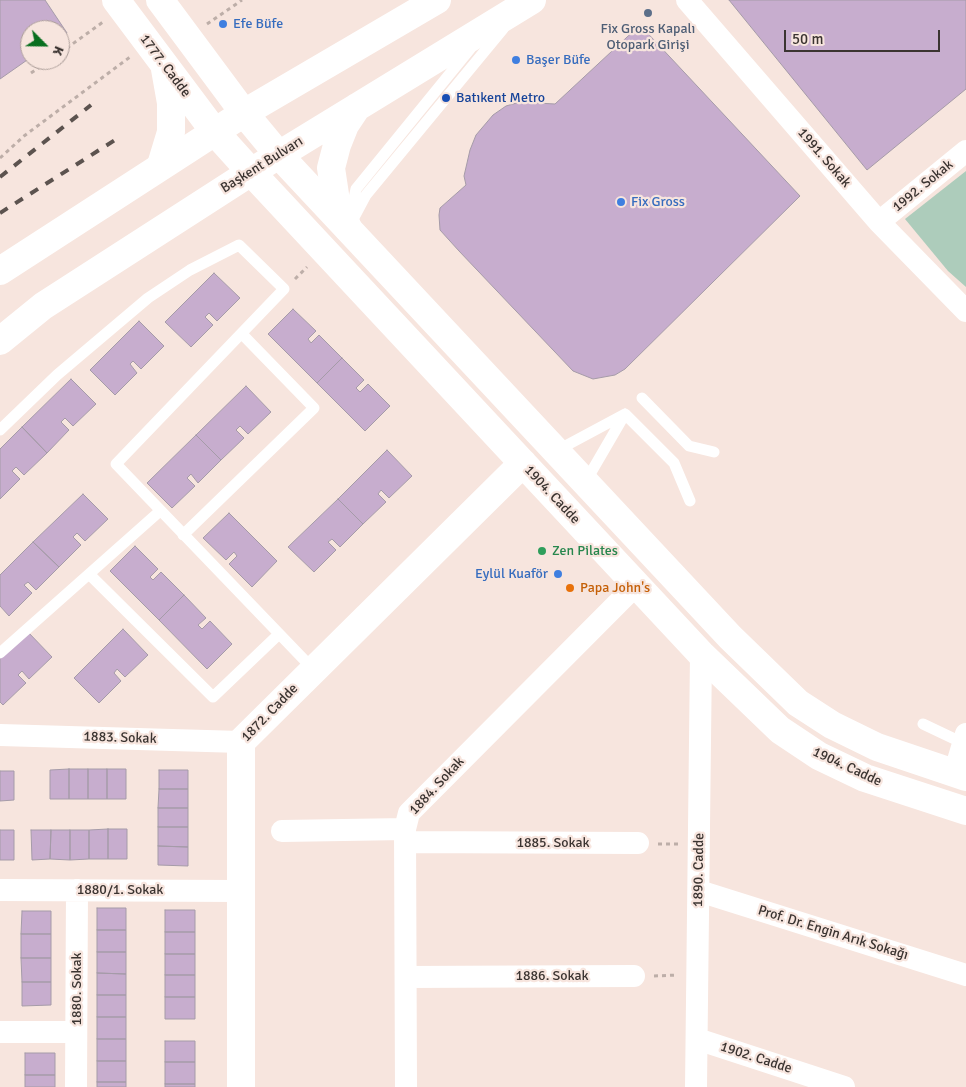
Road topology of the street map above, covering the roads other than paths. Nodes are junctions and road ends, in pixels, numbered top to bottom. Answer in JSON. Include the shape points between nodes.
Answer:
{"nodes":[{"id":1,"x":160,"y":0,"type":"edge"},
{"id":2,"x":436,"y":0,"type":"edge"},
{"id":3,"x":688,"y":0,"type":"edge"},
{"id":4,"x":119,"y":4,"type":"edge"},
{"id":5,"x":526,"y":4,"type":"edge"},
{"id":6,"x":489,"y":26,"type":"junction"},
{"id":7,"x":156,"y":54,"type":"junction"},
{"id":8,"x":358,"y":106,"type":"junction"},
{"id":9,"x":244,"y":113,"type":"junction"},
{"id":10,"x":214,"y":131,"type":"junction"},
{"id":11,"x":966,"y":151,"type":"edge"},
{"id":12,"x":278,"y":154,"type":"junction"},
{"id":13,"x":162,"y":165,"type":"junction"},
{"id":14,"x":250,"y":172,"type":"junction"},
{"id":15,"x":879,"y":222,"type":"junction"},
{"id":16,"x":348,"y":228,"type":"junction"},
{"id":17,"x":0,"y":271,"type":"edge"},
{"id":18,"x":966,"y":311,"type":"edge"},
{"id":19,"x":242,"y":334,"type":"junction"},
{"id":20,"x":0,"y":341,"type":"edge"},
{"id":21,"x":642,"y":398,"type":"dead end"},
{"id":22,"x":625,"y":414,"type":"junction"},
{"id":23,"x":0,"y":430,"type":"edge"},
{"id":24,"x":556,"y":451,"type":"junction"},
{"id":25,"x":714,"y":452,"type":"dead end"},
{"id":26,"x":523,"y":463,"type":"junction"},
{"id":27,"x":585,"y":482,"type":"junction"},
{"id":28,"x":690,"y":501,"type":"dead end"},
{"id":29,"x":160,"y":511,"type":"junction"},
{"id":30,"x":183,"y":534,"type":"junction"},
{"id":31,"x":89,"y":574,"type":"junction"},
{"id":32,"x":636,"y":585,"type":"junction"},
{"id":33,"x":279,"y":634,"type":"junction"},
{"id":34,"x":0,"y":653,"type":"edge"},
{"id":35,"x":701,"y":654,"type":"junction"},
{"id":36,"x":313,"y":669,"type":"junction"},
{"id":37,"x":923,"y":724,"type":"dead end"},
{"id":38,"x":0,"y":735,"type":"edge"},
{"id":39,"x":965,"y":739,"type":"edge"},
{"id":40,"x":241,"y":742,"type":"junction"},
{"id":41,"x":960,"y":776,"type":"edge"},
{"id":42,"x":966,"y":810,"type":"edge"},
{"id":43,"x":282,"y":831,"type":"dead end"},
{"id":44,"x":405,"y":836,"type":"junction"},
{"id":45,"x":638,"y":844,"type":"road end"},
{"id":46,"x":0,"y":890,"type":"edge"},
{"id":47,"x":77,"y":890,"type":"junction"},
{"id":48,"x":240,"y":891,"type":"junction"},
{"id":49,"x":699,"y":891,"type":"junction"},
{"id":50,"x":966,"y":975,"type":"edge"},
{"id":51,"x":634,"y":976,"type":"road end"},
{"id":52,"x":406,"y":977,"type":"junction"},
{"id":53,"x":0,"y":1032,"type":"edge"},
{"id":54,"x":76,"y":1032,"type":"junction"},
{"id":55,"x":697,"y":1039,"type":"junction"},
{"id":56,"x":76,"y":1087,"type":"edge"},
{"id":57,"x":241,"y":1087,"type":"edge"},
{"id":58,"x":406,"y":1087,"type":"edge"},
{"id":59,"x":696,"y":1087,"type":"edge"},
{"id":60,"x":844,"y":1087,"type":"edge"}],
"edges":[{"from":1,"to":9,"type":"main road"},
{"from":2,"to":9,"type":"main road"},
{"from":3,"to":15,"type":"street","name":"1991. Sokak"},
{"from":4,"to":7,"type":"main road","name":"1777. Cadde"},
{"from":5,"to":6,"type":"main road","name":"Başkent Bulvarı"},
{"from":5,"to":16,"type":"lane","via":[[366,195]]},
{"from":6,"to":8,"type":"main road","name":"Başkent Bulvarı"},
{"from":6,"to":16,"type":"lane","via":[[356,189]]},
{"from":7,"to":10,"type":"main road","name":"1777. Cadde"},
{"from":7,"to":13,"type":"main road","via":[[171,103],[171,132]]},
{"from":8,"to":12,"type":"main road","name":"Başkent Bulvarı"},
{"from":8,"to":16,"type":"main road","via":[[336,145],[331,168],[336,201]]},
{"from":9,"to":10,"type":"main road"},
{"from":9,"to":12,"type":"main road"},
{"from":10,"to":13,"type":"main road"},
{"from":10,"to":14,"type":"main road","name":"1777. Cadde"},
{"from":11,"to":15,"type":"street","name":"1992. Sokak"},
{"from":12,"to":14,"type":"main road","name":"Başkent Bulvarı"},
{"from":12,"to":16,"type":"main road"},
{"from":13,"to":17,"type":"main road"},
{"from":14,"to":20,"type":"main road","name":"Başkent Bulvarı","via":[[43,306]]},
{"from":14,"to":26,"type":"main road","name":"1904. Cadde"},
{"from":15,"to":18,"type":"street","name":"1991. Sokak"},
{"from":16,"to":24,"type":"main road"},
{"from":19,"to":23,"type":"lane","via":[[284,290],[239,246],[190,270],[148,298]]},
{"from":19,"to":29,"type":"lane","via":[[116,464]]},
{"from":19,"to":30,"type":"lane","via":[[314,408]]},
{"from":21,"to":25,"type":"lane","via":[[689,446]]},
{"from":22,"to":24,"type":"lane"},
{"from":22,"to":27,"type":"lane"},
{"from":22,"to":28,"type":"lane","via":[[674,463]]},
{"from":24,"to":27,"type":"main road"},
{"from":26,"to":32,"type":"main road","name":"1904. Cadde"},
{"from":26,"to":36,"type":"main road","name":"1872. Cadde"},
{"from":27,"to":41,"type":"main road","via":[[730,637],[798,703],[832,725],[877,747]]},
{"from":29,"to":30,"type":"lane"},
{"from":29,"to":31,"type":"lane"},
{"from":30,"to":33,"type":"lane"},
{"from":31,"to":33,"type":"lane","via":[[213,697]]},
{"from":31,"to":34,"type":"lane"},
{"from":32,"to":35,"type":"main road","name":"1904. Cadde"},
{"from":32,"to":44,"type":"street","name":"1884. Sokak","via":[[412,809]]},
{"from":33,"to":36,"type":"lane"},
{"from":35,"to":42,"type":"main road","name":"1904. Cadde","via":[[780,730],[819,756],[865,778]]},
{"from":35,"to":49,"type":"street","name":"1890. Cadde"},
{"from":36,"to":40,"type":"main road","name":"1872. Cadde"},
{"from":37,"to":39,"type":"lane"},
{"from":38,"to":40,"type":"street","name":"1883. Sokak"},
{"from":39,"to":41,"type":"street"},
{"from":40,"to":48,"type":"main road","name":"1872. Cadde"},
{"from":43,"to":44,"type":"street","name":"1885. Sokak"},
{"from":44,"to":45,"type":"street","name":"1885. Sokak"},
{"from":44,"to":52,"type":"street","name":"1884. Sokak"},
{"from":46,"to":47,"type":"street","name":"1880/1. Sokak"},
{"from":47,"to":48,"type":"street","name":"1880/1. Sokak"},
{"from":47,"to":54,"type":"street","name":"1880. Sokak"},
{"from":48,"to":57,"type":"main road","name":"1872. Cadde"},
{"from":49,"to":50,"type":"street","name":"Prof. Dr. Engin Arık Sokağı"},
{"from":49,"to":55,"type":"street","name":"1890. Cadde"},
{"from":51,"to":52,"type":"street","name":"1886. Sokak"},
{"from":52,"to":58,"type":"street","name":"1884. Sokak"},
{"from":53,"to":54,"type":"street"},
{"from":54,"to":56,"type":"street","name":"1880. Sokak"},
{"from":55,"to":59,"type":"street","name":"1890. Cadde"},
{"from":55,"to":60,"type":"street","name":"1902. Cadde"}]}
